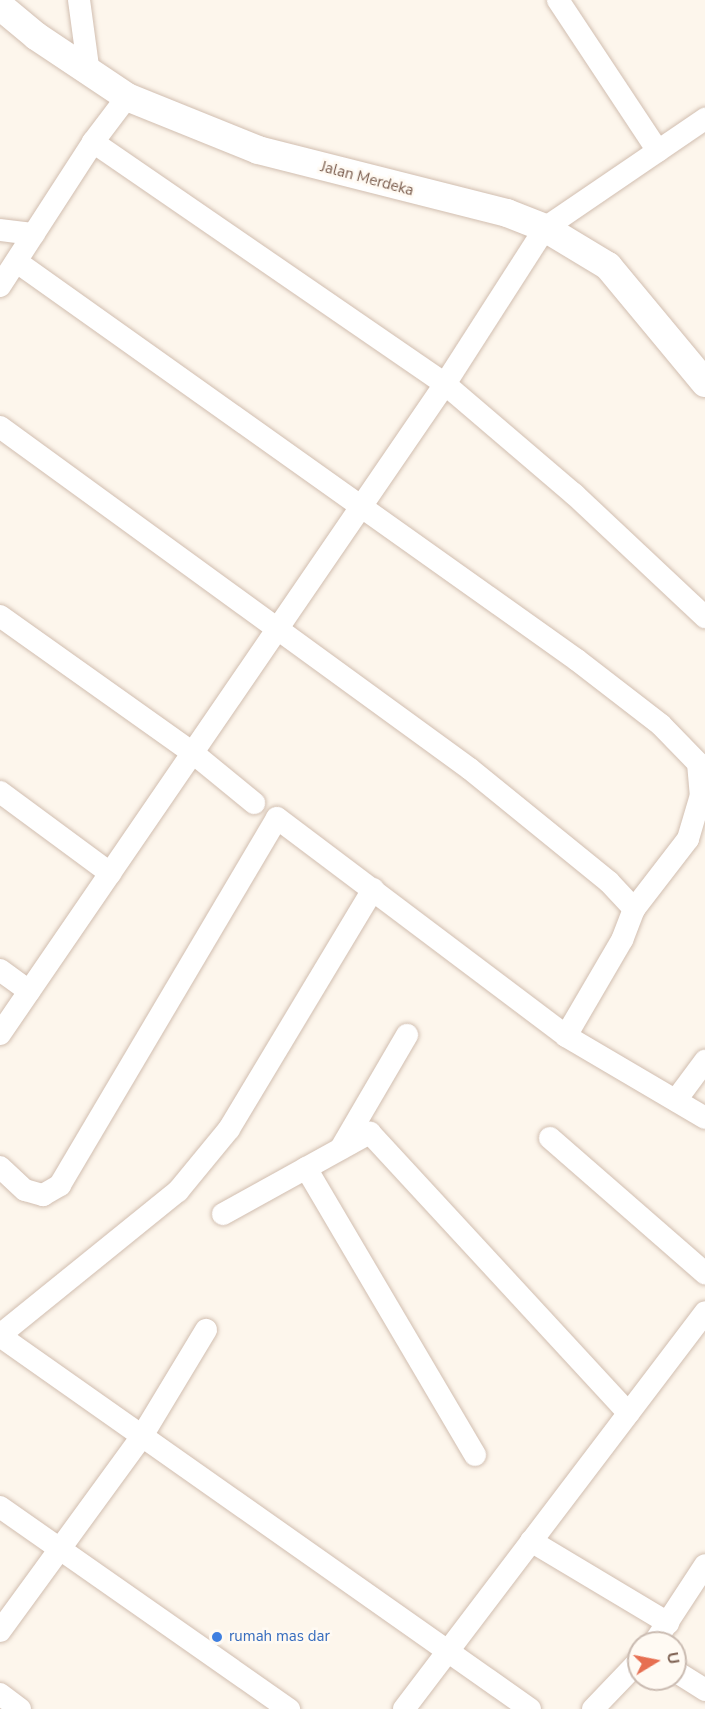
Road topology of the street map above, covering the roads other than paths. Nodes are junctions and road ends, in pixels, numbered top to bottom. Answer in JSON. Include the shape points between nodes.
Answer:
{"nodes":[{"id":1,"x":79,"y":0,"type":"edge"},
{"id":2,"x":558,"y":0,"type":"edge"},
{"id":3,"x":0,"y":6,"type":"edge"},
{"id":4,"x":89,"y":74,"type":"junction"},
{"id":5,"x":128,"y":98,"type":"junction"},
{"id":6,"x":705,"y":119,"type":"edge"},
{"id":7,"x":93,"y":142,"type":"junction"},
{"id":8,"x":658,"y":151,"type":"junction"},
{"id":9,"x":545,"y":228,"type":"junction"},
{"id":10,"x":0,"y":230,"type":"edge"},
{"id":11,"x":34,"y":234,"type":"junction"},
{"id":12,"x":17,"y":262,"type":"junction"},
{"id":13,"x":0,"y":286,"type":"edge"},
{"id":14,"x":705,"y":383,"type":"edge"},
{"id":15,"x":445,"y":384,"type":"junction"},
{"id":16,"x":0,"y":427,"type":"edge"},
{"id":17,"x":360,"y":508,"type":"junction"},
{"id":18,"x":0,"y":616,"type":"edge"},
{"id":19,"x":705,"y":616,"type":"edge"},
{"id":20,"x":279,"y":627,"type":"junction"},
{"id":21,"x":193,"y":753,"type":"junction"},
{"id":22,"x":0,"y":792,"type":"edge"},
{"id":23,"x":254,"y":803,"type":"dead end"},
{"id":24,"x":110,"y":873,"type":"junction"},
{"id":25,"x":373,"y":889,"type":"junction"},
{"id":26,"x":634,"y":909,"type":"junction"},
{"id":27,"x":0,"y":970,"type":"edge"},
{"id":28,"x":29,"y":991,"type":"junction"},
{"id":29,"x":0,"y":1034,"type":"edge"},
{"id":30,"x":407,"y":1035,"type":"dead end"},
{"id":31,"x":566,"y":1036,"type":"junction"},
{"id":32,"x":705,"y":1061,"type":"edge"},
{"id":33,"x":676,"y":1100,"type":"junction"},
{"id":34,"x":705,"y":1118,"type":"edge"},
{"id":35,"x":550,"y":1138,"type":"dead end"},
{"id":36,"x":340,"y":1149,"type":"junction"},
{"id":37,"x":0,"y":1167,"type":"edge"},
{"id":38,"x":306,"y":1168,"type":"junction"},
{"id":39,"x":223,"y":1214,"type":"dead end"},
{"id":40,"x":705,"y":1273,"type":"edge"},
{"id":41,"x":705,"y":1312,"type":"edge"},
{"id":42,"x":206,"y":1330,"type":"dead end"},
{"id":43,"x":0,"y":1336,"type":"edge"},
{"id":44,"x":628,"y":1413,"type":"junction"},
{"id":45,"x":142,"y":1436,"type":"junction"},
{"id":46,"x":475,"y":1455,"type":"dead end"},
{"id":47,"x":0,"y":1507,"type":"edge"},
{"id":48,"x":531,"y":1540,"type":"junction"},
{"id":49,"x":62,"y":1550,"type":"junction"},
{"id":50,"x":705,"y":1565,"type":"edge"},
{"id":51,"x":668,"y":1623,"type":"junction"},
{"id":52,"x":0,"y":1631,"type":"edge"},
{"id":53,"x":662,"y":1631,"type":"edge"},
{"id":54,"x":447,"y":1651,"type":"junction"},
{"id":55,"x":627,"y":1674,"type":"edge"},
{"id":56,"x":687,"y":1679,"type":"edge"},
{"id":57,"x":705,"y":1690,"type":"edge"},
{"id":58,"x":0,"y":1694,"type":"edge"},
{"id":59,"x":21,"y":1709,"type":"edge"},
{"id":60,"x":290,"y":1709,"type":"edge"},
{"id":61,"x":404,"y":1709,"type":"edge"},
{"id":62,"x":530,"y":1709,"type":"edge"},
{"id":63,"x":593,"y":1709,"type":"edge"}],
"edges":[{"from":1,"to":4,"type":"street"},
{"from":2,"to":8,"type":"street"},
{"from":3,"to":4,"type":"street","name":"Jalan Merdeka","via":[[9,17]]},
{"from":4,"to":5,"type":"street","name":"Jalan Merdeka"},
{"from":5,"to":7,"type":"street"},
{"from":5,"to":9,"type":"street","name":"Jalan Merdeka","via":[[258,150],[507,213]]},
{"from":6,"to":8,"type":"street"},
{"from":7,"to":11,"type":"street"},
{"from":7,"to":15,"type":"street"},
{"from":8,"to":9,"type":"street"},
{"from":9,"to":14,"type":"street","name":"Jalan Merdeka","via":[[608,266]]},
{"from":9,"to":15,"type":"street"},
{"from":10,"to":11,"type":"street"},
{"from":11,"to":12,"type":"street"},
{"from":12,"to":13,"type":"street"},
{"from":12,"to":17,"type":"street"},
{"from":15,"to":17,"type":"street"},
{"from":15,"to":19,"type":"street","via":[[574,494]]},
{"from":16,"to":20,"type":"street"},
{"from":17,"to":20,"type":"street"},
{"from":17,"to":26,"type":"street","via":[[577,660],[661,725],[698,763],[701,795],[688,839]]},
{"from":18,"to":21,"type":"street"},
{"from":20,"to":21,"type":"street"},
{"from":20,"to":26,"type":"street","via":[[470,769],[609,882]]},
{"from":21,"to":23,"type":"street"},
{"from":21,"to":24,"type":"street"},
{"from":22,"to":24,"type":"street"},
{"from":24,"to":28,"type":"street"},
{"from":25,"to":31,"type":"street"},
{"from":25,"to":37,"type":"street","via":[[277,818],[60,1185],[43,1195],[25,1190]]},
{"from":25,"to":43,"type":"street","via":[[229,1129],[178,1191]]},
{"from":26,"to":31,"type":"street","via":[[622,940]]},
{"from":27,"to":28,"type":"street"},
{"from":28,"to":29,"type":"street"},
{"from":30,"to":36,"type":"street"},
{"from":31,"to":33,"type":"street"},
{"from":32,"to":33,"type":"street"},
{"from":33,"to":34,"type":"street"},
{"from":35,"to":40,"type":"street"},
{"from":36,"to":38,"type":"street"},
{"from":36,"to":44,"type":"street","via":[[370,1133]]},
{"from":38,"to":39,"type":"street"},
{"from":38,"to":46,"type":"street"},
{"from":41,"to":44,"type":"street"},
{"from":42,"to":45,"type":"street"},
{"from":43,"to":45,"type":"street"},
{"from":44,"to":48,"type":"street"},
{"from":45,"to":49,"type":"street"},
{"from":45,"to":54,"type":"street"},
{"from":47,"to":49,"type":"street"},
{"from":48,"to":51,"type":"street"},
{"from":48,"to":54,"type":"street"},
{"from":49,"to":52,"type":"street"},
{"from":49,"to":60,"type":"street"},
{"from":50,"to":51,"type":"street"},
{"from":51,"to":53,"type":"street"},
{"from":54,"to":61,"type":"street"},
{"from":54,"to":62,"type":"street"},
{"from":55,"to":63,"type":"street"},
{"from":56,"to":57,"type":"street"},
{"from":58,"to":59,"type":"street"}]}
